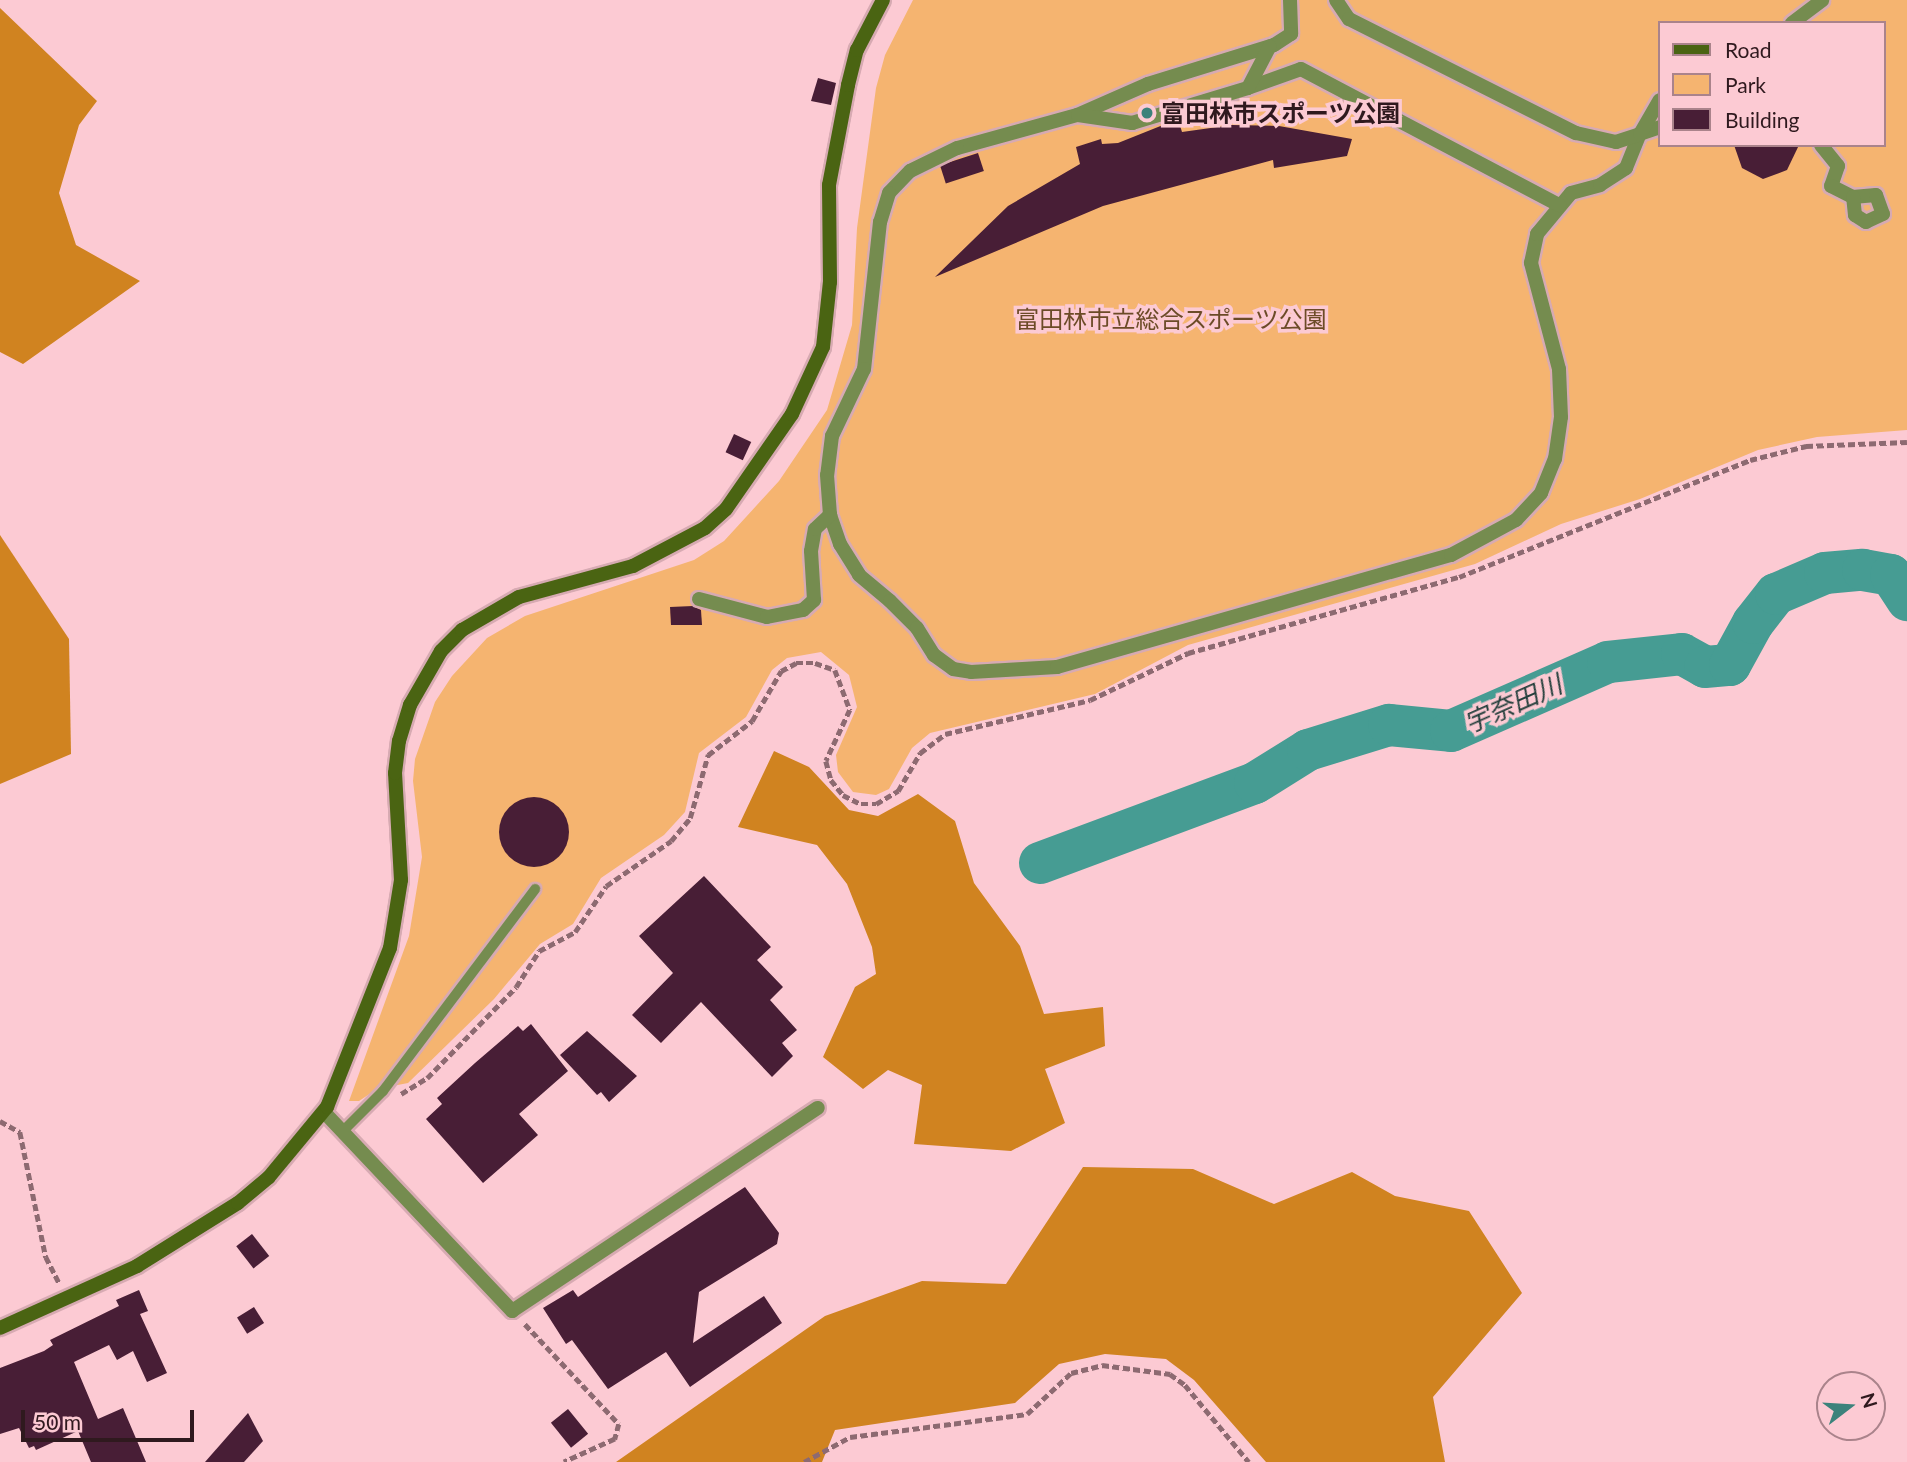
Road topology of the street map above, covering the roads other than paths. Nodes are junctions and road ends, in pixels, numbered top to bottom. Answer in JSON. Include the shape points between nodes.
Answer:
{"nodes":[{"id":1,"x":883,"y":0,"type":"edge"},
{"id":2,"x":1290,"y":0,"type":"edge"},
{"id":3,"x":1336,"y":0,"type":"edge"},
{"id":4,"x":1822,"y":0,"type":"edge"},
{"id":5,"x":1795,"y":21,"type":"edge"},
{"id":6,"x":1270,"y":46,"type":"junction"},
{"id":7,"x":1248,"y":88,"type":"junction"},
{"id":8,"x":1658,"y":103,"type":"edge"},
{"id":9,"x":1077,"y":115,"type":"junction"},
{"id":10,"x":1658,"y":128,"type":"edge"},
{"id":11,"x":1640,"y":134,"type":"junction"},
{"id":12,"x":1823,"y":147,"type":"edge"},
{"id":13,"x":1853,"y":197,"type":"dead end"},
{"id":14,"x":1559,"y":205,"type":"junction"},
{"id":15,"x":830,"y":515,"type":"junction"},
{"id":16,"x":699,"y":599,"type":"dead end"},
{"id":17,"x":535,"y":889,"type":"dead end"},
{"id":18,"x":818,"y":1108,"type":"dead end"},
{"id":19,"x":324,"y":1112,"type":"junction"},
{"id":20,"x":342,"y":1132,"type":"junction"},
{"id":21,"x":0,"y":1328,"type":"edge"}],
"edges":[{"from":1,"to":19,"type":"street","via":[[858,50],[848,85],[829,185],[830,282],[823,347],[792,414],[726,509],[705,528],[633,566],[537,591],[489,612],[462,630],[423,677],[399,741],[395,773],[401,880],[390,948]]},
{"from":2,"to":6,"type":"street","via":[[1292,34]]},
{"from":3,"to":11,"type":"street","via":[[1349,19],[1576,134],[1616,142]]},
{"from":4,"to":5,"type":"street"},
{"from":6,"to":7,"type":"street"},
{"from":6,"to":9,"type":"street","via":[[1148,84]]},
{"from":7,"to":9,"type":"street","via":[[1132,123]]},
{"from":7,"to":14,"type":"street","via":[[1301,69]]},
{"from":8,"to":11,"type":"street"},
{"from":9,"to":15,"type":"street","via":[[957,148],[910,171],[889,193],[880,222],[863,369],[832,436],[827,475]]},
{"from":10,"to":11,"type":"street"},
{"from":11,"to":14,"type":"street","via":[[1626,167],[1600,184],[1571,193]]},
{"from":12,"to":13,"type":"street","via":[[1838,166],[1831,186]]},
{"from":14,"to":15,"type":"street","via":[[1537,234],[1531,263],[1559,369],[1555,459],[1541,493],[1516,520],[1451,555],[1057,667],[971,673],[953,669],[934,655],[917,628],[859,575],[840,544]]},
{"from":15,"to":16,"type":"street","via":[[815,529],[811,551],[814,600],[803,610],[767,617]]},
{"from":17,"to":20,"type":"lane","via":[[373,1101]]},
{"from":18,"to":20,"type":"street","via":[[512,1311]]},
{"from":19,"to":20,"type":"street"},
{"from":19,"to":21,"type":"street","via":[[270,1177],[238,1203],[137,1266]]}]}
